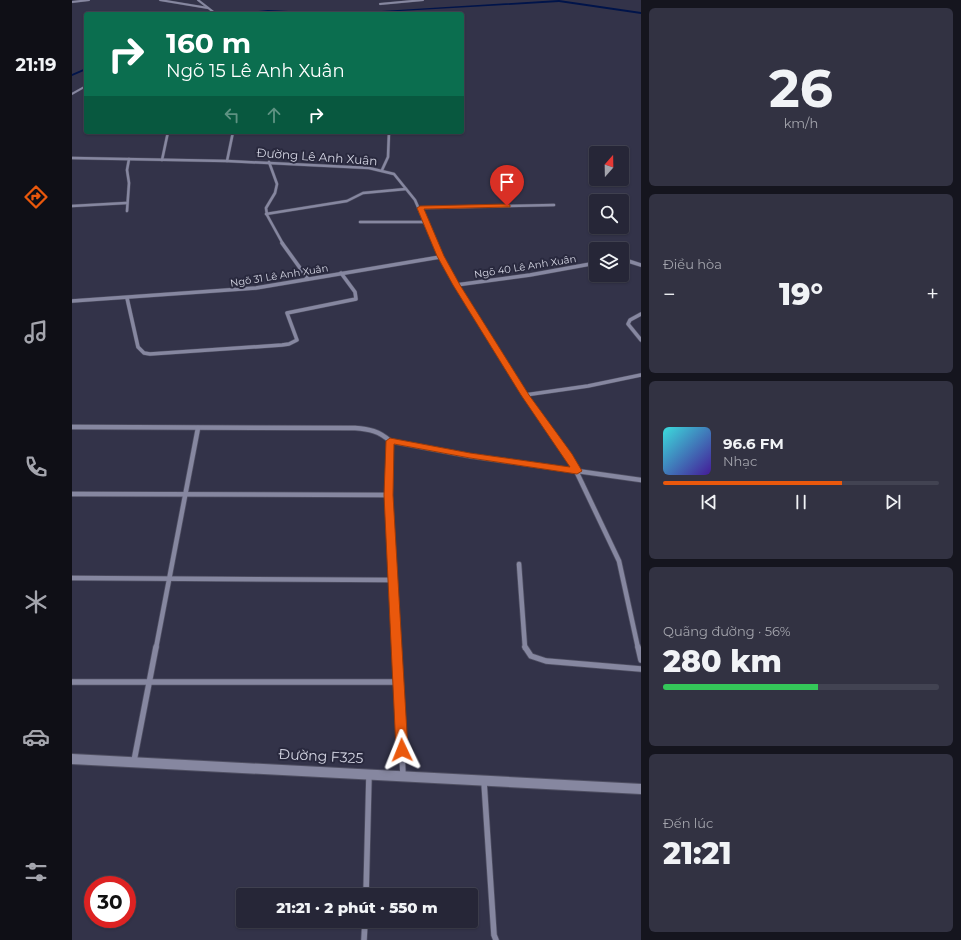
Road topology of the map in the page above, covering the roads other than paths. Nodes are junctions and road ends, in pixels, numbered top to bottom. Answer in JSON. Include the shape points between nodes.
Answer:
{"nodes":[{"id":1,"x":89,"y":0,"type":"edge"},
{"id":2,"x":160,"y":0,"type":"edge"},
{"id":3,"x":198,"y":0,"type":"edge"},
{"id":4,"x":423,"y":0,"type":"edge"},
{"id":5,"x":72,"y":2,"type":"edge"},
{"id":6,"x":380,"y":4,"type":"dead end"},
{"id":7,"x":208,"y":8,"type":"junction"},
{"id":8,"x":213,"y":12,"type":"edge"},
{"id":9,"x":84,"y":87,"type":"edge"},
{"id":10,"x":72,"y":94,"type":"edge"},
{"id":11,"x":168,"y":134,"type":"edge"},
{"id":12,"x":233,"y":134,"type":"edge"},
{"id":13,"x":389,"y":134,"type":"edge"},
{"id":14,"x":72,"y":158,"type":"edge"},
{"id":15,"x":129,"y":159,"type":"junction"},
{"id":16,"x":162,"y":160,"type":"junction"},
{"id":17,"x":227,"y":161,"type":"junction"},
{"id":18,"x":269,"y":162,"type":"junction"},
{"id":19,"x":382,"y":170,"type":"junction"},
{"id":20,"x":406,"y":189,"type":"junction"},
{"id":21,"x":126,"y":203,"type":"junction"},
{"id":22,"x":554,"y":205,"type":"dead end"},
{"id":23,"x":72,"y":206,"type":"edge"},
{"id":24,"x":420,"y":208,"type":"junction"},
{"id":25,"x":127,"y":211,"type":"dead end"},
{"id":26,"x":266,"y":214,"type":"junction"},
{"id":27,"x":360,"y":222,"type":"dead end"},
{"id":28,"x":426,"y":222,"type":"junction"},
{"id":29,"x":440,"y":256,"type":"junction"},
{"id":30,"x":629,"y":261,"type":"edge"},
{"id":31,"x":589,"y":264,"type":"edge"},
{"id":32,"x":641,"y":264,"type":"edge"},
{"id":33,"x":341,"y":273,"type":"junction"},
{"id":34,"x":308,"y":279,"type":"junction"},
{"id":35,"x":456,"y":285,"type":"junction"},
{"id":36,"x":128,"y":298,"type":"junction"},
{"id":37,"x":72,"y":301,"type":"edge"},
{"id":38,"x":641,"y":314,"type":"edge"},
{"id":39,"x":641,"y":340,"type":"edge"},
{"id":40,"x":641,"y":375,"type":"edge"},
{"id":41,"x":525,"y":395,"type":"junction"},
{"id":42,"x":72,"y":427,"type":"edge"},
{"id":43,"x":198,"y":428,"type":"junction"},
{"id":44,"x":390,"y":441,"type":"junction"},
{"id":45,"x":577,"y":471,"type":"junction"},
{"id":46,"x":641,"y":480,"type":"edge"},
{"id":47,"x":72,"y":494,"type":"edge"},
{"id":48,"x":187,"y":494,"type":"junction"},
{"id":49,"x":389,"y":495,"type":"junction"},
{"id":50,"x":519,"y":564,"type":"dead end"},
{"id":51,"x":72,"y":578,"type":"edge"},
{"id":52,"x":169,"y":579,"type":"junction"},
{"id":53,"x":393,"y":580,"type":"junction"},
{"id":54,"x":641,"y":660,"type":"edge"},
{"id":55,"x":641,"y":669,"type":"edge"},
{"id":56,"x":148,"y":681,"type":"junction"},
{"id":57,"x":72,"y":682,"type":"edge"},
{"id":58,"x":399,"y":682,"type":"junction"},
{"id":59,"x":72,"y":759,"type":"edge"},
{"id":60,"x":134,"y":761,"type":"junction"},
{"id":61,"x":369,"y":774,"type":"junction"},
{"id":62,"x":403,"y":775,"type":"junction"},
{"id":63,"x":484,"y":782,"type":"junction"},
{"id":64,"x":641,"y":789,"type":"edge"},
{"id":65,"x":366,"y":888,"type":"edge"},
{"id":66,"x":365,"y":928,"type":"edge"},
{"id":67,"x":364,"y":940,"type":"edge"},
{"id":68,"x":496,"y":940,"type":"edge"}],
"edges":[{"from":1,"to":5,"type":"street"},
{"from":2,"to":7,"type":"street"},
{"from":3,"to":7,"type":"street"},
{"from":4,"to":6,"type":"street"},
{"from":7,"to":8,"type":"street"},
{"from":9,"to":10,"type":"street"},
{"from":11,"to":16,"type":"street"},
{"from":12,"to":17,"type":"street"},
{"from":13,"to":19,"type":"street","via":[[388,156],[386,166]]},
{"from":14,"to":15,"type":"street","name":"Đường Lê Anh Xuân"},
{"from":15,"to":16,"type":"street","name":"Đường Lê Anh Xuân"},
{"from":15,"to":21,"type":"street","via":[[127,170],[130,183]]},
{"from":16,"to":17,"type":"street","name":"Đường Lê Anh Xuân"},
{"from":17,"to":18,"type":"street","name":"Đường Lê Anh Xuân"},
{"from":18,"to":19,"type":"street","name":"Đường Lê Anh Xuân"},
{"from":18,"to":26,"type":"street","via":[[278,190],[266,208]]},
{"from":19,"to":20,"type":"street","name":"Đường Lê Anh Xuân","via":[[394,174]]},
{"from":20,"to":24,"type":"street","name":"Đường Lê Anh Xuân"},
{"from":20,"to":26,"type":"street","via":[[363,193],[347,201]]},
{"from":21,"to":23,"type":"street"},
{"from":21,"to":25,"type":"street"},
{"from":22,"to":24,"type":"street"},
{"from":24,"to":28,"type":"street","name":"Đường Lê Anh Xuân"},
{"from":26,"to":34,"type":"street"},
{"from":27,"to":28,"type":"street"},
{"from":28,"to":29,"type":"street","name":"Đường Lê Anh Xuân"},
{"from":29,"to":33,"type":"street","name":"Ngõ 31 Lê Anh Xuân"},
{"from":29,"to":35,"type":"street","name":"Đường Lê Anh Xuân"},
{"from":30,"to":32,"type":"street"},
{"from":31,"to":35,"type":"street","name":"Ngõ 40 Lê Anh Xuân"},
{"from":33,"to":34,"type":"street","name":"Ngõ 31 Lê Anh Xuân"},
{"from":33,"to":36,"type":"street","via":[[355,292],[356,299],[287,313],[297,340],[282,345],[144,353],[138,347]]},
{"from":34,"to":36,"type":"street","name":"Ngõ 31 Lê Anh Xuân","via":[[256,288]]},
{"from":35,"to":41,"type":"street","name":"Đường Lê Anh Xuân"},
{"from":36,"to":37,"type":"street","name":"Ngõ 31 Lê Anh Xuân"},
{"from":38,"to":39,"type":"street","via":[[628,324]]},
{"from":40,"to":41,"type":"street"},
{"from":41,"to":45,"type":"street","name":"Đường Lê Anh Xuân"},
{"from":42,"to":43,"type":"street"},
{"from":43,"to":44,"type":"street","via":[[374,429]]},
{"from":43,"to":48,"type":"street"},
{"from":44,"to":45,"type":"street"},
{"from":44,"to":49,"type":"street"},
{"from":45,"to":46,"type":"street"},
{"from":45,"to":54,"type":"street","name":"Đường Lê Anh Xuân","via":[[619,561]]},
{"from":47,"to":48,"type":"street"},
{"from":48,"to":49,"type":"street"},
{"from":48,"to":52,"type":"street"},
{"from":49,"to":53,"type":"street"},
{"from":50,"to":55,"type":"street","via":[[525,648],[528,654],[546,662]]},
{"from":51,"to":52,"type":"street"},
{"from":52,"to":53,"type":"street"},
{"from":52,"to":56,"type":"street"},
{"from":53,"to":58,"type":"street"},
{"from":56,"to":57,"type":"street"},
{"from":56,"to":58,"type":"street"},
{"from":56,"to":60,"type":"street"},
{"from":58,"to":62,"type":"street"},
{"from":59,"to":60,"type":"main road","name":"Đường F325"},
{"from":60,"to":61,"type":"main road","name":"Đường F325"},
{"from":61,"to":62,"type":"main road","name":"Đường F325"},
{"from":61,"to":65,"type":"street"},
{"from":62,"to":63,"type":"main road","name":"Đường F325"},
{"from":63,"to":64,"type":"main road","name":"Đường F325"},
{"from":63,"to":68,"type":"street"},
{"from":66,"to":67,"type":"street"}]}
